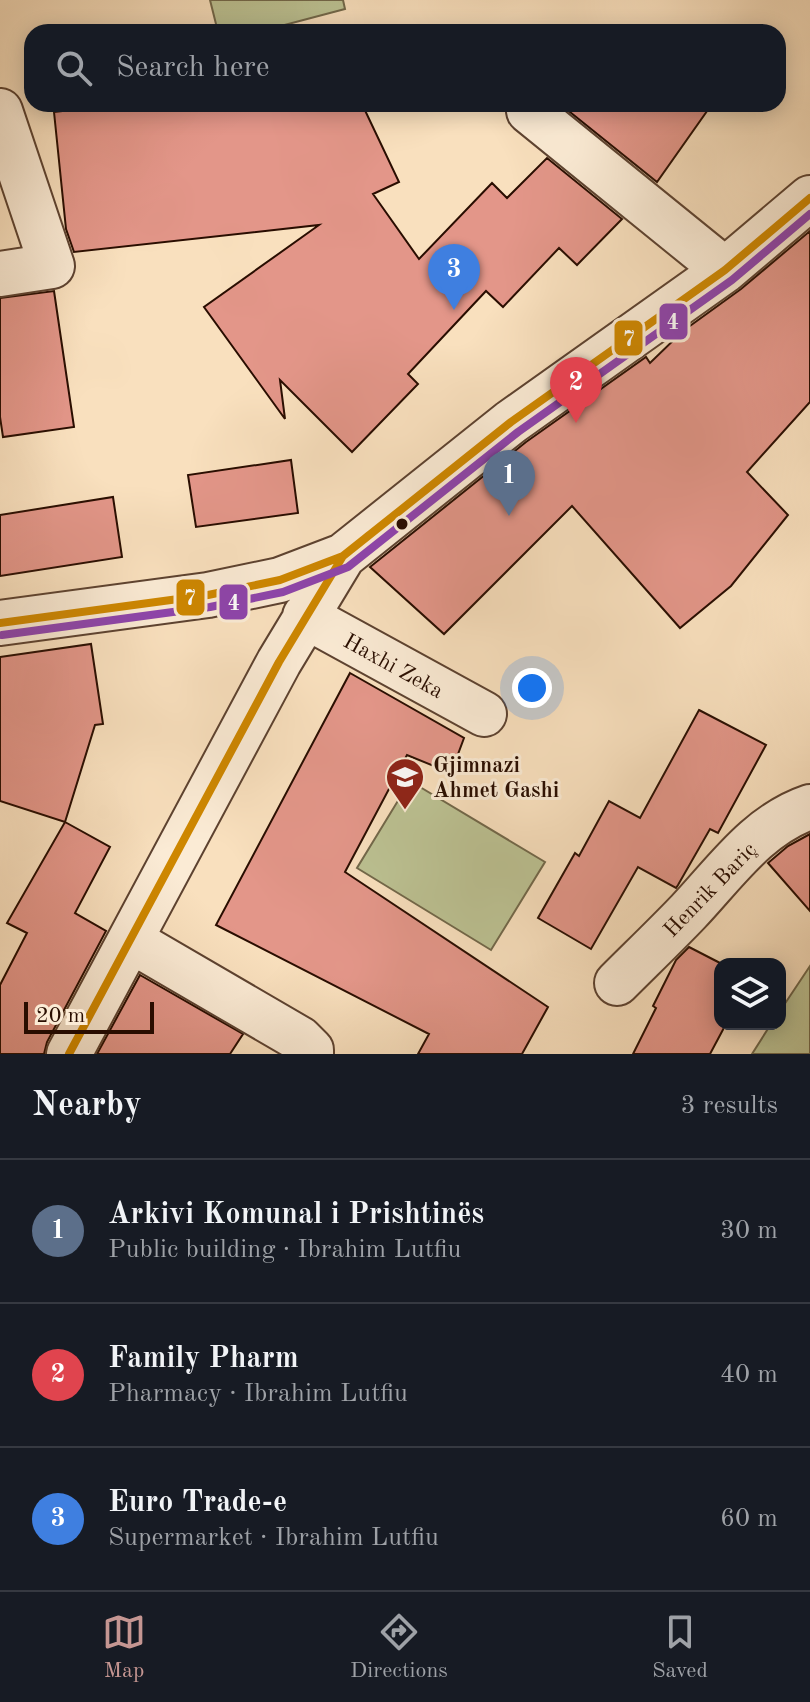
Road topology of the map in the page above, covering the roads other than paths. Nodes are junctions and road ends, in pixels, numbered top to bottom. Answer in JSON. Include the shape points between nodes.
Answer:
{"nodes":[{"id":1,"x":0,"y":111,"type":"edge"},
{"id":2,"x":530,"y":112,"type":"edge"},
{"id":3,"x":810,"y":198,"type":"edge"},
{"id":4,"x":725,"y":270,"type":"junction"},
{"id":5,"x":0,"y":274,"type":"edge"},
{"id":6,"x":343,"y":556,"type":"junction"},
{"id":7,"x":305,"y":616,"type":"junction"},
{"id":8,"x":0,"y":623,"type":"edge"},
{"id":9,"x":484,"y":714,"type":"dead end"},
{"id":10,"x":810,"y":807,"type":"edge"},
{"id":11,"x":130,"y":940,"type":"junction"},
{"id":12,"x":617,"y":983,"type":"dead end"},
{"id":13,"x":69,"y":1054,"type":"edge"},
{"id":14,"x":311,"y":1054,"type":"edge"}],
"edges":[{"from":1,"to":5,"type":"street","via":[[52,266]]},
{"from":2,"to":4,"type":"street"},
{"from":3,"to":4,"type":"street"},
{"from":4,"to":6,"type":"street","via":[[511,422]]},
{"from":6,"to":7,"type":"street"},
{"from":6,"to":8,"type":"street","via":[[280,580],[208,595]]},
{"from":7,"to":9,"type":"street","name":"Haxhi Zeka"},
{"from":7,"to":11,"type":"street"},
{"from":10,"to":12,"type":"street","name":"Henrik Bariç","via":[[764,833],[731,862]]},
{"from":11,"to":13,"type":"street"},
{"from":11,"to":14,"type":"street","via":[[300,1039]]}]}
